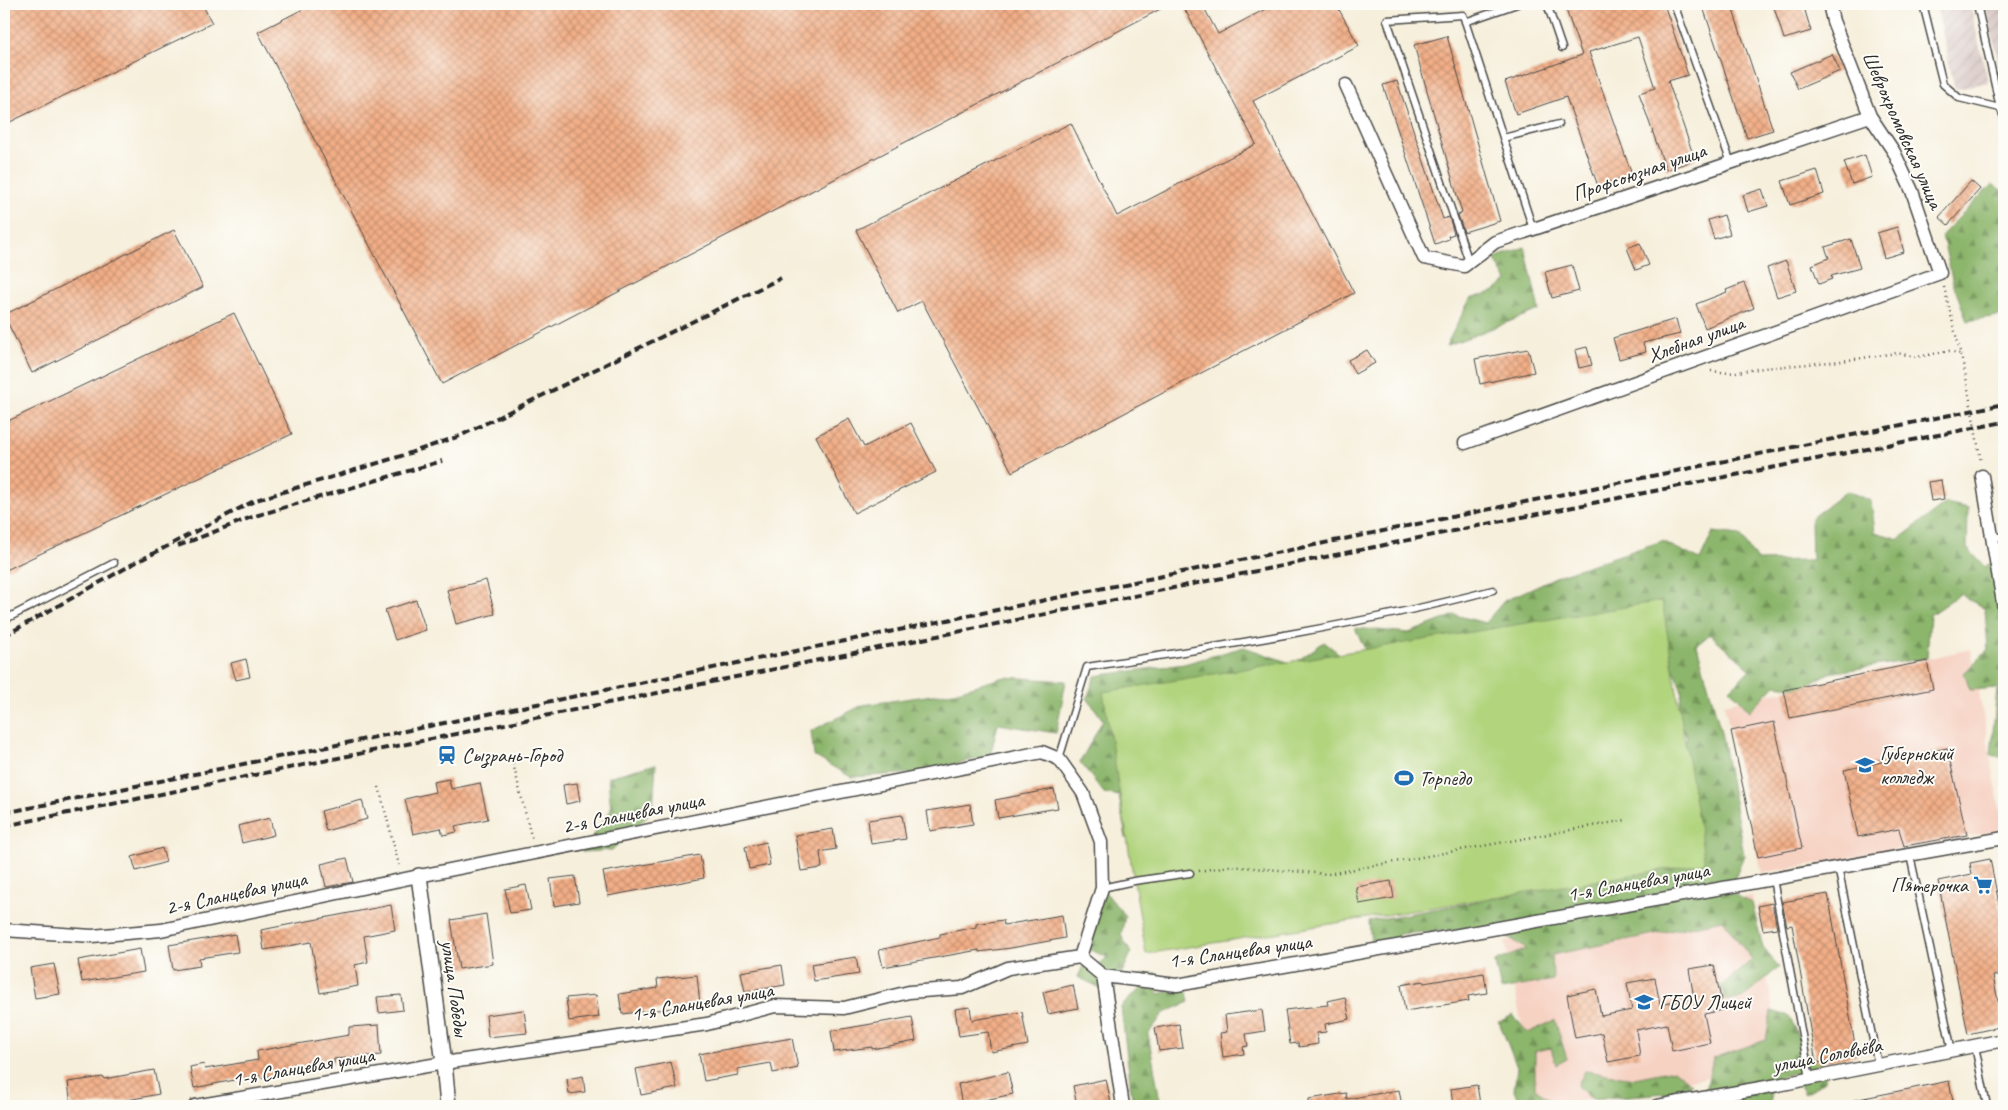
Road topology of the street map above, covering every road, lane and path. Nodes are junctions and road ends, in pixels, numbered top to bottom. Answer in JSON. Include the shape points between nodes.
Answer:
{"nodes":[{"id":1,"x":1517,"y":4,"type":"edge"},
{"id":2,"x":1547,"y":4,"type":"edge"},
{"id":3,"x":1674,"y":4,"type":"edge"},
{"id":4,"x":1828,"y":4,"type":"edge"},
{"id":5,"x":1923,"y":4,"type":"edge"},
{"id":6,"x":1977,"y":4,"type":"edge"},
{"id":7,"x":1465,"y":22,"type":"junction"},
{"id":8,"x":1562,"y":48,"type":"dead end"},
{"id":9,"x":1346,"y":85,"type":"dead end"},
{"id":10,"x":2000,"y":108,"type":"junction"},
{"id":11,"x":1870,"y":116,"type":"junction"},
{"id":12,"x":2004,"y":116,"type":"edge"},
{"id":13,"x":1559,"y":124,"type":"dead end"},
{"id":14,"x":1503,"y":138,"type":"junction"},
{"id":15,"x":1731,"y":162,"type":"junction"},
{"id":16,"x":1533,"y":229,"type":"junction"},
{"id":17,"x":1469,"y":262,"type":"junction"},
{"id":18,"x":1940,"y":273,"type":"junction"},
{"id":19,"x":1961,"y":354,"type":"junction"},
{"id":20,"x":1693,"y":361,"type":"junction"},
{"id":21,"x":1465,"y":443,"type":"dead end"},
{"id":22,"x":1982,"y":476,"type":"joint"},
{"id":23,"x":1998,"y":537,"type":"edge"},
{"id":24,"x":114,"y":563,"type":"dead end"},
{"id":25,"x":1493,"y":590,"type":"dead end"},
{"id":26,"x":2004,"y":609,"type":"edge"},
{"id":27,"x":4,"y":620,"type":"edge"},
{"id":28,"x":512,"y":759,"type":"dead end"},
{"id":29,"x":1059,"y":759,"type":"junction"},
{"id":30,"x":379,"y":787,"type":"dead end"},
{"id":31,"x":1626,"y":820,"type":"dead end"},
{"id":32,"x":2004,"y":838,"type":"edge"},
{"id":33,"x":535,"y":853,"type":"junction"},
{"id":34,"x":1910,"y":854,"type":"junction"},
{"id":35,"x":1838,"y":867,"type":"junction"},
{"id":36,"x":1190,"y":873,"type":"joint"},
{"id":37,"x":419,"y":876,"type":"junction"},
{"id":38,"x":403,"y":879,"type":"junction"},
{"id":39,"x":1773,"y":879,"type":"junction"},
{"id":40,"x":1102,"y":888,"type":"junction"},
{"id":41,"x":4,"y":930,"type":"edge"},
{"id":42,"x":1080,"y":957,"type":"junction"},
{"id":43,"x":1103,"y":976,"type":"junction"},
{"id":44,"x":2004,"y":1040,"type":"edge"},
{"id":45,"x":1975,"y":1046,"type":"junction"},
{"id":46,"x":1952,"y":1052,"type":"junction"},
{"id":47,"x":444,"y":1063,"type":"junction"},
{"id":48,"x":1878,"y":1065,"type":"junction"},
{"id":49,"x":1810,"y":1078,"type":"junction"},
{"id":50,"x":195,"y":1106,"type":"edge"},
{"id":51,"x":448,"y":1106,"type":"edge"},
{"id":52,"x":1123,"y":1106,"type":"edge"},
{"id":53,"x":1657,"y":1106,"type":"edge"},
{"id":54,"x":1987,"y":1106,"type":"edge"}],
"edges":[{"from":1,"to":7,"type":"lane"},
{"from":2,"to":8,"type":"lane"},
{"from":3,"to":15,"type":"lane"},
{"from":4,"to":11,"type":"street","name":"Шеврохромовская улица"},
{"from":5,"to":10,"type":"lane","via":[[1943,84],[1959,98]]},
{"from":6,"to":10,"type":"lane"},
{"from":7,"to":14,"type":"lane"},
{"from":7,"to":17,"type":"lane","via":[[1463,15],[1387,20]]},
{"from":9,"to":17,"type":"street","via":[[1424,258],[1464,266]]},
{"from":10,"to":12,"type":"lane"},
{"from":11,"to":15,"type":"street","name":"Профсоюзная улица"},
{"from":11,"to":18,"type":"street","name":"Шеврохромовская улица","via":[[1894,152],[1912,191]]},
{"from":13,"to":14,"type":"lane"},
{"from":14,"to":16,"type":"lane"},
{"from":15,"to":16,"type":"street","name":"Профсоюзная улица"},
{"from":16,"to":17,"type":"street","name":"Профсоюзная улица","via":[[1495,242]]},
{"from":18,"to":19,"type":"path"},
{"from":18,"to":20,"type":"street","name":"Хлебная улица"},
{"from":19,"to":20,"type":"path","via":[[1949,351],[1917,357],[1897,352],[1729,373],[1708,370]]},
{"from":19,"to":22,"type":"path","via":[[1980,449]]},
{"from":20,"to":21,"type":"street","name":"Хлебная улица"},
{"from":22,"to":23,"type":"street"},
{"from":23,"to":26,"type":"street"},
{"from":24,"to":27,"type":"lane"},
{"from":25,"to":29,"type":"lane","via":[[1316,631],[1087,667]]},
{"from":28,"to":33,"type":"path"},
{"from":29,"to":33,"type":"street","name":"2-я Сланцевая улица","via":[[1042,752]]},
{"from":29,"to":40,"type":"street","via":[[1083,793],[1101,842]]},
{"from":30,"to":38,"type":"path"},
{"from":31,"to":36,"type":"path","via":[[1328,874],[1229,866]]},
{"from":32,"to":34,"type":"street","name":"1-я Сланцевая улица"},
{"from":33,"to":37,"type":"street","name":"2-я Сланцевая улица"},
{"from":34,"to":35,"type":"street","name":"1-я Сланцевая улица"},
{"from":34,"to":46,"type":"lane"},
{"from":35,"to":39,"type":"street","name":"1-я Сланцевая улица"},
{"from":35,"to":48,"type":"lane"},
{"from":36,"to":40,"type":"lane"},
{"from":37,"to":38,"type":"street","name":"2-я Сланцевая улица"},
{"from":37,"to":47,"type":"street","name":"улица Победы"},
{"from":38,"to":41,"type":"street","name":"2-я Сланцевая улица","via":[[160,930],[92,936]]},
{"from":39,"to":43,"type":"street","name":"1-я Сланцевая улица","via":[[1177,985]]},
{"from":39,"to":49,"type":"lane"},
{"from":40,"to":42,"type":"street"},
{"from":42,"to":43,"type":"street"},
{"from":42,"to":47,"type":"street","name":"1-я Сланцевая улица","via":[[1008,968],[962,988],[909,992],[844,1008],[775,1006],[707,1024]]},
{"from":43,"to":52,"type":"street"},
{"from":44,"to":45,"type":"street","name":"улица Соловьёва"},
{"from":45,"to":46,"type":"street","name":"улица Соловьёва"},
{"from":45,"to":54,"type":"lane"},
{"from":46,"to":48,"type":"street","name":"улица Соловьёва"},
{"from":47,"to":50,"type":"street","name":"1-я Сланцевая улица"},
{"from":47,"to":51,"type":"street","name":"улица Победы"},
{"from":48,"to":49,"type":"street","name":"улица Соловьёва"},
{"from":49,"to":53,"type":"street","name":"улица Соловьёва"}]}
